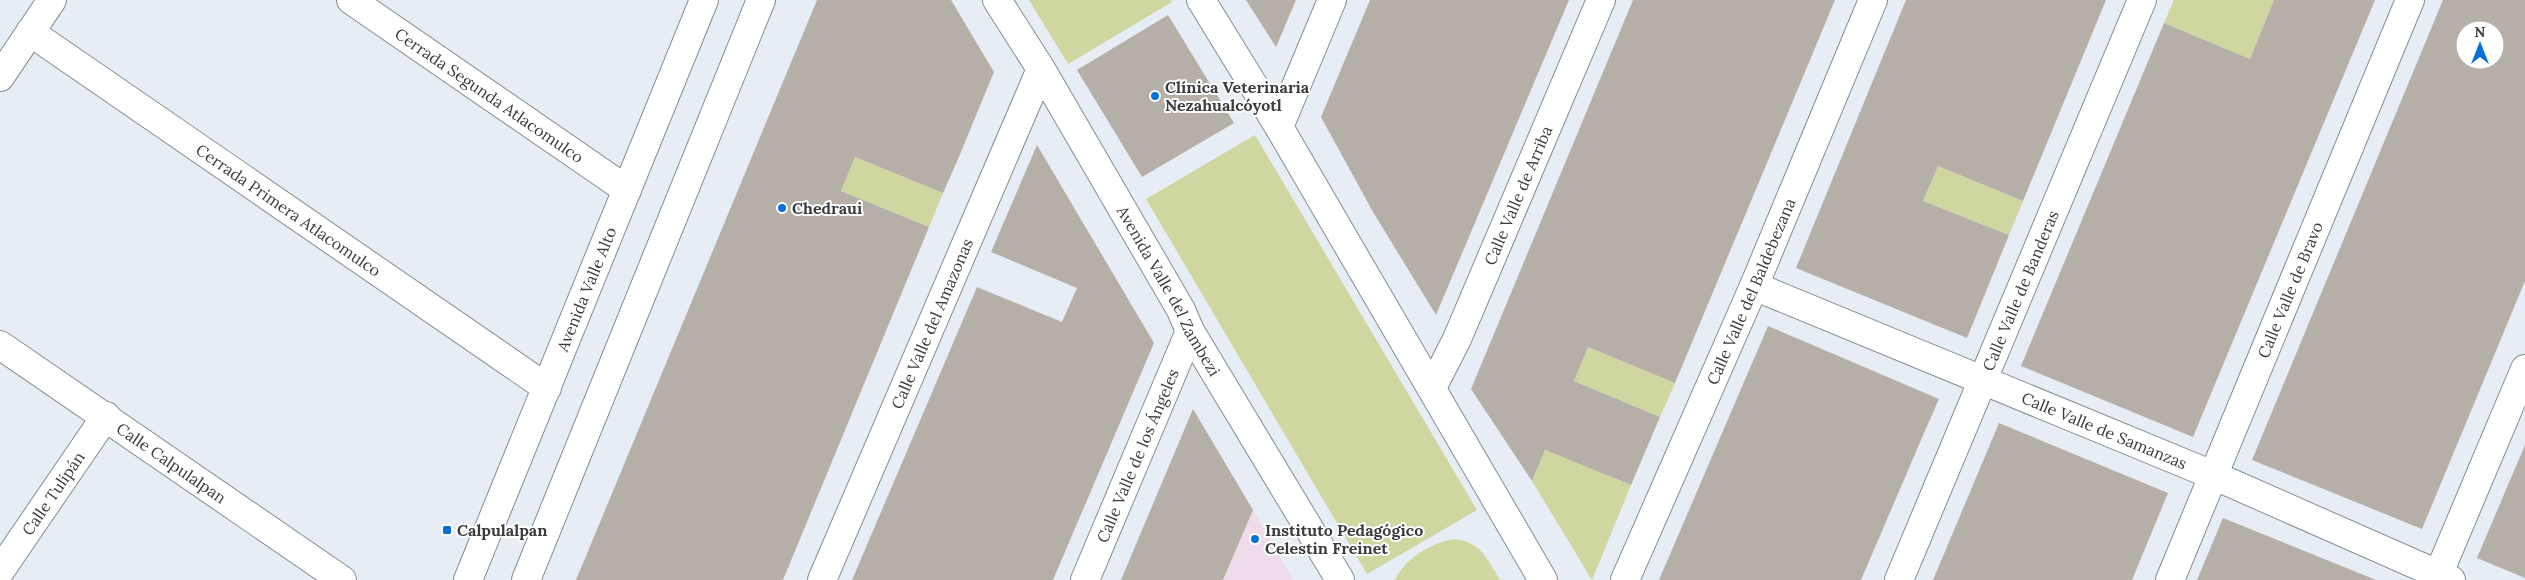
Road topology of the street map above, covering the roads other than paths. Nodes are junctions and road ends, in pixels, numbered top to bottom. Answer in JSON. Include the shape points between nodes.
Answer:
{"nodes":[{"id":1,"x":52,"y":0,"type":"edge"},
{"id":2,"x":351,"y":0,"type":"edge"},
{"id":3,"x":704,"y":0,"type":"edge"},
{"id":4,"x":761,"y":0,"type":"edge"},
{"id":5,"x":998,"y":0,"type":"edge"},
{"id":6,"x":1201,"y":0,"type":"edge"},
{"id":7,"x":1332,"y":0,"type":"edge"},
{"id":8,"x":1600,"y":0,"type":"edge"},
{"id":9,"x":1873,"y":0,"type":"edge"},
{"id":10,"x":2142,"y":0,"type":"edge"},
{"id":11,"x":2410,"y":0,"type":"edge"},
{"id":12,"x":30,"y":32,"type":"junction"},
{"id":13,"x":1041,"y":69,"type":"junction"},
{"id":14,"x":0,"y":78,"type":"edge"},
{"id":15,"x":1279,"y":127,"type":"junction"},
{"id":16,"x":627,"y":190,"type":"junction"},
{"id":17,"x":1754,"y":286,"type":"junction"},
{"id":18,"x":1190,"y":331,"type":"junction"},
{"id":19,"x":0,"y":345,"type":"edge"},
{"id":20,"x":2525,"y":369,"type":"edge"},
{"id":21,"x":1982,"y":382,"type":"junction"},
{"id":22,"x":547,"y":388,"type":"junction"},
{"id":23,"x":1432,"y":388,"type":"junction"},
{"id":24,"x":106,"y":416,"type":"junction"},
{"id":25,"x":2215,"y":476,"type":"junction"},
{"id":26,"x":0,"y":571,"type":"edge"},
{"id":27,"x":334,"y":578,"type":"edge"},
{"id":28,"x":2442,"y":578,"type":"edge"},
{"id":29,"x":468,"y":580,"type":"edge"},
{"id":30,"x":526,"y":580,"type":"edge"},
{"id":31,"x":822,"y":580,"type":"edge"},
{"id":32,"x":1086,"y":580,"type":"edge"},
{"id":33,"x":1340,"y":580,"type":"edge"},
{"id":34,"x":1544,"y":580,"type":"edge"},
{"id":35,"x":1625,"y":580,"type":"edge"},
{"id":36,"x":1899,"y":580,"type":"edge"},
{"id":37,"x":2170,"y":580,"type":"edge"}],
"edges":[{"from":1,"to":12,"type":"street"},
{"from":2,"to":16,"type":"street","name":"Cerrada Segunda Atlacomulco"},
{"from":3,"to":16,"type":"street","name":"Avenida Valle Alto"},
{"from":4,"to":30,"type":"street"},
{"from":5,"to":13,"type":"street","name":"Avenida Valle del Zambezi"},
{"from":6,"to":15,"type":"street"},
{"from":7,"to":15,"type":"street"},
{"from":8,"to":23,"type":"street","name":"Calle Valle de Arriba","via":[[1457,339]]},
{"from":9,"to":17,"type":"street","name":"Calle Valle del Baldebezana"},
{"from":10,"to":21,"type":"street","name":"Calle Valle de Banderas"},
{"from":11,"to":25,"type":"street","name":"Calle Valle de Bravo"},
{"from":12,"to":14,"type":"street"},
{"from":12,"to":22,"type":"street","name":"Cerrada Primera Atlacomulco"},
{"from":13,"to":18,"type":"street","name":"Avenida Valle del Zambezi","via":[[1181,310]]},
{"from":13,"to":31,"type":"street","name":"Calle Valle del Amazonas"},
{"from":15,"to":23,"type":"street"},
{"from":16,"to":22,"type":"street","name":"Avenida Valle Alto"},
{"from":17,"to":21,"type":"street","name":"Calle Valle de Samanzas"},
{"from":17,"to":35,"type":"street","name":"Calle Valle del Baldebezana"},
{"from":18,"to":32,"type":"street","name":"Calle Valle de los Ángeles"},
{"from":18,"to":33,"type":"street","name":"Avenida Valle del Zambezi"},
{"from":19,"to":24,"type":"street","name":"Calle Calpulalpan"},
{"from":20,"to":28,"type":"street"},
{"from":21,"to":25,"type":"street","name":"Calle Valle de Samanzas"},
{"from":21,"to":36,"type":"street","name":"Calle Valle de Banderas"},
{"from":22,"to":29,"type":"street","name":"Avenida Valle Alto"},
{"from":23,"to":34,"type":"street"},
{"from":24,"to":26,"type":"street","name":"Calle Tulipán"},
{"from":24,"to":27,"type":"street","name":"Calle Calpulalpan"},
{"from":25,"to":28,"type":"street","name":"Calle Valle de Samanzas"},
{"from":25,"to":37,"type":"street","name":"Calle Valle de Bravo"}]}
